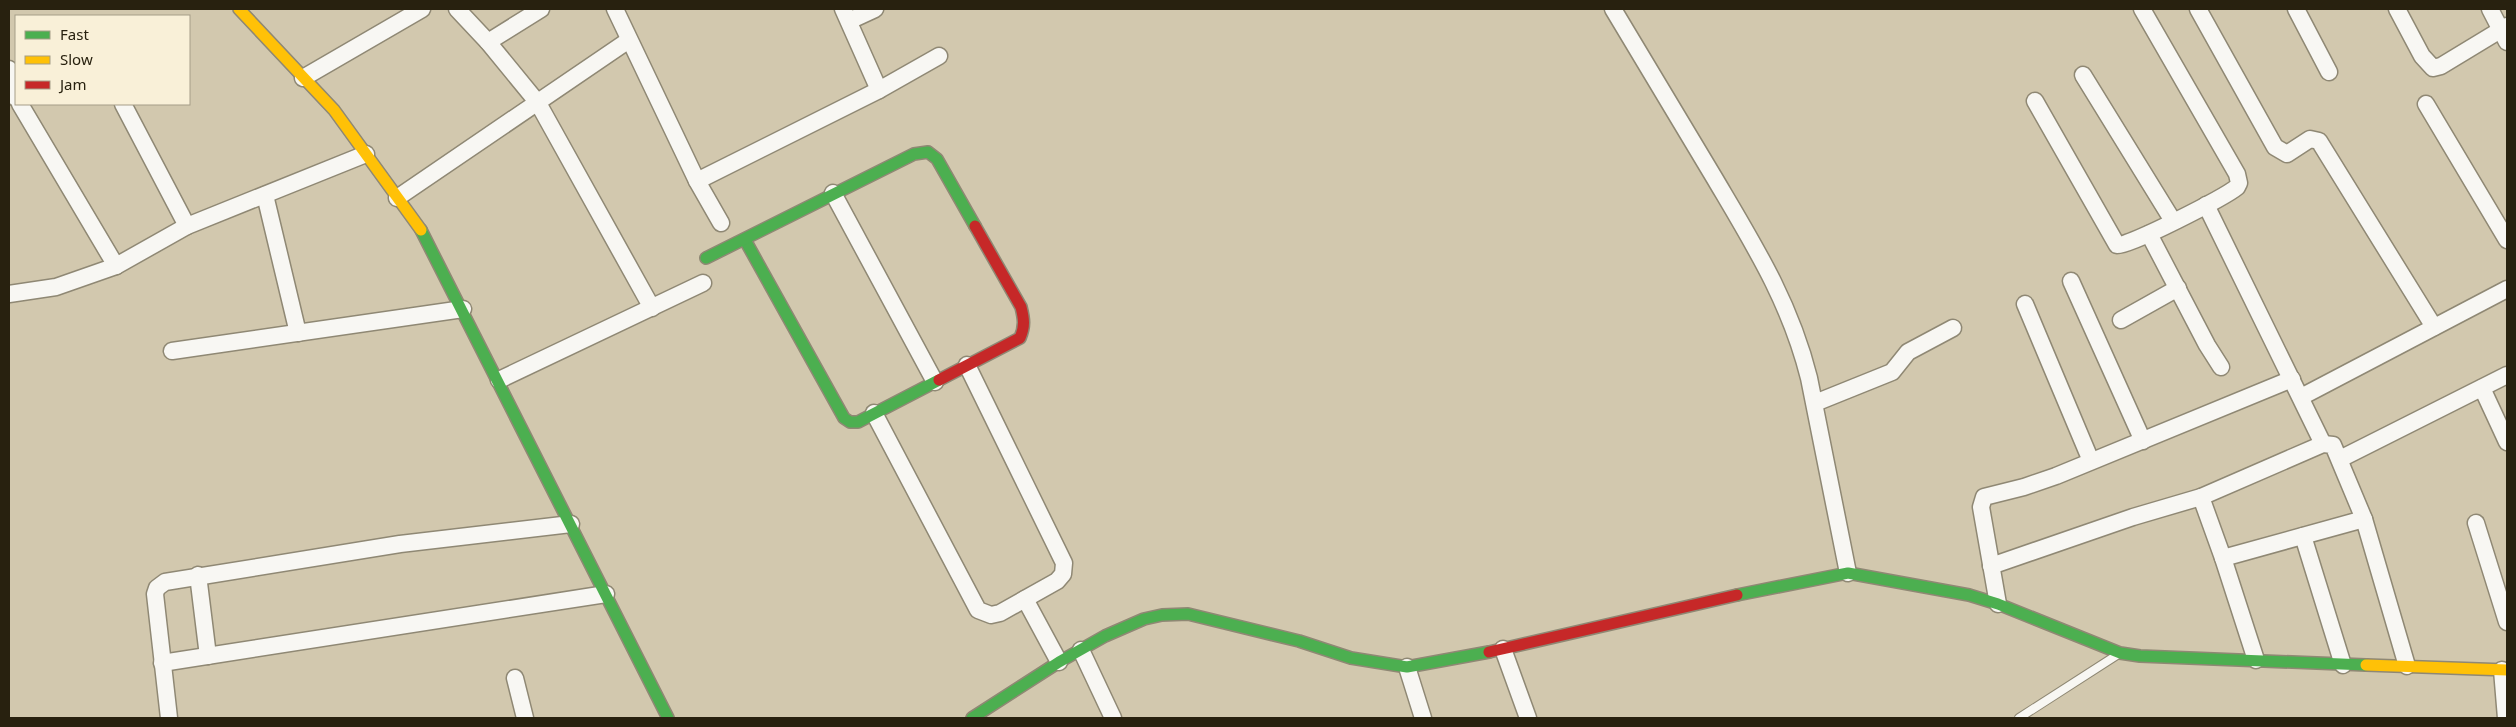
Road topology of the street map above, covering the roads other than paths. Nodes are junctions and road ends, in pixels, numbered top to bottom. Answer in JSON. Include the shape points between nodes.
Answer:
{"nodes":[{"id":1,"x":239,"y":9,"type":"edge"},
{"id":2,"x":457,"y":9,"type":"edge"},
{"id":3,"x":541,"y":9,"type":"edge"},
{"id":4,"x":615,"y":9,"type":"edge"},
{"id":5,"x":875,"y":9,"type":"edge"},
{"id":6,"x":1613,"y":9,"type":"edge"},
{"id":7,"x":2142,"y":9,"type":"edge"},
{"id":8,"x":2198,"y":9,"type":"edge"},
{"id":9,"x":2296,"y":9,"type":"edge"},
{"id":10,"x":2397,"y":9,"type":"edge"},
{"id":11,"x":2490,"y":9,"type":"edge"},
{"id":12,"x":412,"y":11,"type":"edge"},
{"id":13,"x":846,"y":15,"type":"edge"},
{"id":14,"x":2505,"y":32,"type":"edge"},
{"id":15,"x":629,"y":40,"type":"junction"},
{"id":16,"x":488,"y":42,"type":"junction"},
{"id":17,"x":939,"y":56,"type":"dead end"},
{"id":18,"x":9,"y":69,"type":"edge"},
{"id":19,"x":2329,"y":72,"type":"dead end"},
{"id":20,"x":2083,"y":75,"type":"dead end"},
{"id":21,"x":303,"y":78,"type":"junction"},
{"id":22,"x":879,"y":90,"type":"junction"},
{"id":23,"x":15,"y":96,"type":"edge"},
{"id":24,"x":2035,"y":101,"type":"dead end"},
{"id":25,"x":538,"y":103,"type":"junction"},
{"id":26,"x":2426,"y":104,"type":"dead end"},
{"id":27,"x":21,"y":105,"type":"edge"},
{"id":28,"x":125,"y":105,"type":"edge"},
{"id":29,"x":366,"y":154,"type":"junction"},
{"id":30,"x":697,"y":181,"type":"junction"},
{"id":31,"x":833,"y":193,"type":"junction"},
{"id":32,"x":265,"y":194,"type":"junction"},
{"id":33,"x":398,"y":198,"type":"junction"},
{"id":34,"x":2206,"y":205,"type":"junction"},
{"id":35,"x":2173,"y":220,"type":"junction"},
{"id":36,"x":721,"y":224,"type":"dead end"},
{"id":37,"x":187,"y":226,"type":"junction"},
{"id":38,"x":2149,"y":234,"type":"junction"},
{"id":39,"x":745,"y":240,"type":"junction"},
{"id":40,"x":2507,"y":240,"type":"edge"},
{"id":41,"x":706,"y":258,"type":"dead end"},
{"id":42,"x":116,"y":266,"type":"junction"},
{"id":43,"x":2071,"y":281,"type":"dead end"},
{"id":44,"x":703,"y":283,"type":"dead end"},
{"id":45,"x":2178,"y":288,"type":"junction"},
{"id":46,"x":2507,"y":289,"type":"edge"},
{"id":47,"x":9,"y":294,"type":"edge"},
{"id":48,"x":2024,"y":304,"type":"dead end"},
{"id":49,"x":652,"y":308,"type":"junction"},
{"id":50,"x":463,"y":309,"type":"junction"},
{"id":51,"x":2121,"y":320,"type":"dead end"},
{"id":52,"x":1954,"y":328,"type":"dead end"},
{"id":53,"x":2434,"y":328,"type":"junction"},
{"id":54,"x":298,"y":333,"type":"junction"},
{"id":55,"x":172,"y":351,"type":"dead end"},
{"id":56,"x":966,"y":366,"type":"junction"},
{"id":57,"x":2221,"y":367,"type":"dead end"},
{"id":58,"x":2507,"y":375,"type":"edge"},
{"id":59,"x":2292,"y":378,"type":"junction"},
{"id":60,"x":498,"y":380,"type":"junction"},
{"id":61,"x":935,"y":382,"type":"junction"},
{"id":62,"x":2482,"y":388,"type":"junction"},
{"id":63,"x":2301,"y":396,"type":"junction"},
{"id":64,"x":1815,"y":404,"type":"junction"},
{"id":65,"x":874,"y":413,"type":"junction"},
{"id":66,"x":2143,"y":441,"type":"junction"},
{"id":67,"x":2507,"y":442,"type":"edge"},
{"id":68,"x":2322,"y":444,"type":"junction"},
{"id":69,"x":2340,"y":459,"type":"junction"},
{"id":70,"x":2092,"y":461,"type":"junction"},
{"id":71,"x":2201,"y":497,"type":"junction"},
{"id":72,"x":2364,"y":519,"type":"junction"},
{"id":73,"x":2476,"y":523,"type":"dead end"},
{"id":74,"x":570,"y":524,"type":"junction"},
{"id":75,"x":2303,"y":536,"type":"junction"},
{"id":76,"x":2223,"y":558,"type":"junction"},
{"id":77,"x":1992,"y":566,"type":"junction"},
{"id":78,"x":1848,"y":573,"type":"junction"},
{"id":79,"x":198,"y":576,"type":"junction"},
{"id":80,"x":606,"y":594,"type":"junction"},
{"id":81,"x":1024,"y":599,"type":"junction"},
{"id":82,"x":1998,"y":604,"type":"junction"},
{"id":83,"x":2507,"y":622,"type":"edge"},
{"id":84,"x":1503,"y":649,"type":"junction"},
{"id":85,"x":1081,"y":650,"type":"junction"},
{"id":86,"x":2120,"y":653,"type":"junction"},
{"id":87,"x":208,"y":656,"type":"junction"},
{"id":88,"x":2256,"y":660,"type":"junction"},
{"id":89,"x":1059,"y":662,"type":"junction"},
{"id":90,"x":162,"y":663,"type":"junction"},
{"id":91,"x":2344,"y":666,"type":"junction"},
{"id":92,"x":2407,"y":666,"type":"junction"},
{"id":93,"x":1407,"y":667,"type":"junction"},
{"id":94,"x":2504,"y":670,"type":"edge"},
{"id":95,"x":515,"y":678,"type":"dead end"},
{"id":96,"x":169,"y":718,"type":"edge"},
{"id":97,"x":525,"y":718,"type":"edge"},
{"id":98,"x":668,"y":718,"type":"edge"},
{"id":99,"x":972,"y":718,"type":"edge"},
{"id":100,"x":1113,"y":718,"type":"edge"},
{"id":101,"x":1423,"y":718,"type":"edge"},
{"id":102,"x":1528,"y":718,"type":"edge"},
{"id":103,"x":2019,"y":718,"type":"edge"},
{"id":104,"x":2506,"y":718,"type":"edge"}],
"edges":[{"from":1,"to":21,"type":"street"},
{"from":2,"to":16,"type":"street"},
{"from":3,"to":16,"type":"street"},
{"from":4,"to":15,"type":"street"},
{"from":5,"to":13,"type":"street"},
{"from":6,"to":64,"type":"street","via":[[1768,267],[1802,348]]},
{"from":7,"to":34,"type":"street","via":[[2237,174],[2239,183],[2236,188]]},
{"from":8,"to":53,"type":"street","via":[[2275,147],[2287,154],[2310,139],[2320,141]]},
{"from":9,"to":19,"type":"street"},
{"from":10,"to":14,"type":"street","via":[[2422,56],[2433,68]]},
{"from":11,"to":14,"type":"street"},
{"from":12,"to":21,"type":"street"},
{"from":13,"to":22,"type":"street"},
{"from":15,"to":25,"type":"street"},
{"from":15,"to":30,"type":"street"},
{"from":16,"to":25,"type":"street"},
{"from":17,"to":22,"type":"street"},
{"from":18,"to":23,"type":"street"},
{"from":20,"to":35,"type":"street"},
{"from":21,"to":29,"type":"street","via":[[334,110]]},
{"from":22,"to":30,"type":"street"},
{"from":24,"to":38,"type":"street","via":[[2118,245]]},
{"from":25,"to":33,"type":"street"},
{"from":25,"to":49,"type":"street"},
{"from":26,"to":40,"type":"street"},
{"from":27,"to":42,"type":"street"},
{"from":28,"to":37,"type":"street"},
{"from":29,"to":32,"type":"street"},
{"from":29,"to":33,"type":"street"},
{"from":30,"to":36,"type":"street"},
{"from":31,"to":39,"type":"street"},
{"from":31,"to":56,"type":"street","via":[[920,152],[928,152],[937,159],[1021,308],[1025,322],[1020,338]]},
{"from":31,"to":61,"type":"street"},
{"from":32,"to":37,"type":"street"},
{"from":32,"to":54,"type":"street"},
{"from":33,"to":50,"type":"street","via":[[427,238]]},
{"from":34,"to":35,"type":"street"},
{"from":34,"to":59,"type":"street"},
{"from":35,"to":38,"type":"street"},
{"from":37,"to":42,"type":"street"},
{"from":38,"to":45,"type":"street"},
{"from":39,"to":41,"type":"street"},
{"from":39,"to":65,"type":"street","via":[[844,418],[858,422]]},
{"from":42,"to":47,"type":"street","via":[[56,287]]},
{"from":43,"to":66,"type":"street"},
{"from":44,"to":49,"type":"street"},
{"from":45,"to":51,"type":"street"},
{"from":45,"to":57,"type":"street"},
{"from":46,"to":53,"type":"street"},
{"from":48,"to":70,"type":"street"},
{"from":49,"to":60,"type":"street"},
{"from":50,"to":54,"type":"street"},
{"from":50,"to":60,"type":"street"},
{"from":52,"to":64,"type":"street","via":[[1908,352],[1892,372]]},
{"from":53,"to":63,"type":"street"},
{"from":54,"to":55,"type":"street"},
{"from":56,"to":61,"type":"street"},
{"from":56,"to":81,"type":"street","via":[[1064,563],[1063,574],[1057,581]]},
{"from":58,"to":62,"type":"street"},
{"from":59,"to":63,"type":"street"},
{"from":59,"to":66,"type":"street"},
{"from":60,"to":74,"type":"street"},
{"from":61,"to":65,"type":"street"},
{"from":62,"to":67,"type":"street"},
{"from":62,"to":69,"type":"street"},
{"from":63,"to":68,"type":"street"},
{"from":64,"to":78,"type":"street"},
{"from":65,"to":81,"type":"street","via":[[978,610],[991,615]]},
{"from":66,"to":70,"type":"street"},
{"from":68,"to":69,"type":"street","via":[[2333,445]]},
{"from":68,"to":71,"type":"street"},
{"from":69,"to":72,"type":"street"},
{"from":70,"to":77,"type":"street","via":[[2038,483],[1984,497],[1981,507]]},
{"from":71,"to":76,"type":"street"},
{"from":71,"to":77,"type":"street"},
{"from":72,"to":75,"type":"street"},
{"from":72,"to":92,"type":"street"},
{"from":73,"to":83,"type":"street"},
{"from":74,"to":79,"type":"street","via":[[400,544]]},
{"from":74,"to":80,"type":"street"},
{"from":75,"to":76,"type":"street"},
{"from":75,"to":91,"type":"street"},
{"from":76,"to":88,"type":"street"},
{"from":77,"to":82,"type":"street"},
{"from":78,"to":82,"type":"street","via":[[1969,595]]},
{"from":78,"to":84,"type":"street"},
{"from":79,"to":87,"type":"street"},
{"from":79,"to":90,"type":"street","via":[[165,582],[157,588]]},
{"from":80,"to":87,"type":"street"},
{"from":80,"to":98,"type":"street"},
{"from":81,"to":89,"type":"street"},
{"from":82,"to":86,"type":"street"},
{"from":84,"to":93,"type":"street"},
{"from":84,"to":102,"type":"street"},
{"from":85,"to":89,"type":"street"},
{"from":85,"to":93,"type":"street","via":[[1144,620],[1162,615],[1188,614],[1299,641],[1351,658]]},
{"from":85,"to":100,"type":"street"},
{"from":86,"to":88,"type":"street","via":[[2166,658]]},
{"from":86,"to":103,"type":"lane"},
{"from":87,"to":90,"type":"street"},
{"from":88,"to":91,"type":"street"},
{"from":89,"to":99,"type":"street"},
{"from":90,"to":96,"type":"street"},
{"from":91,"to":92,"type":"street"},
{"from":92,"to":94,"type":"street"},
{"from":93,"to":101,"type":"street"},
{"from":94,"to":104,"type":"street"},
{"from":95,"to":97,"type":"street"}]}
